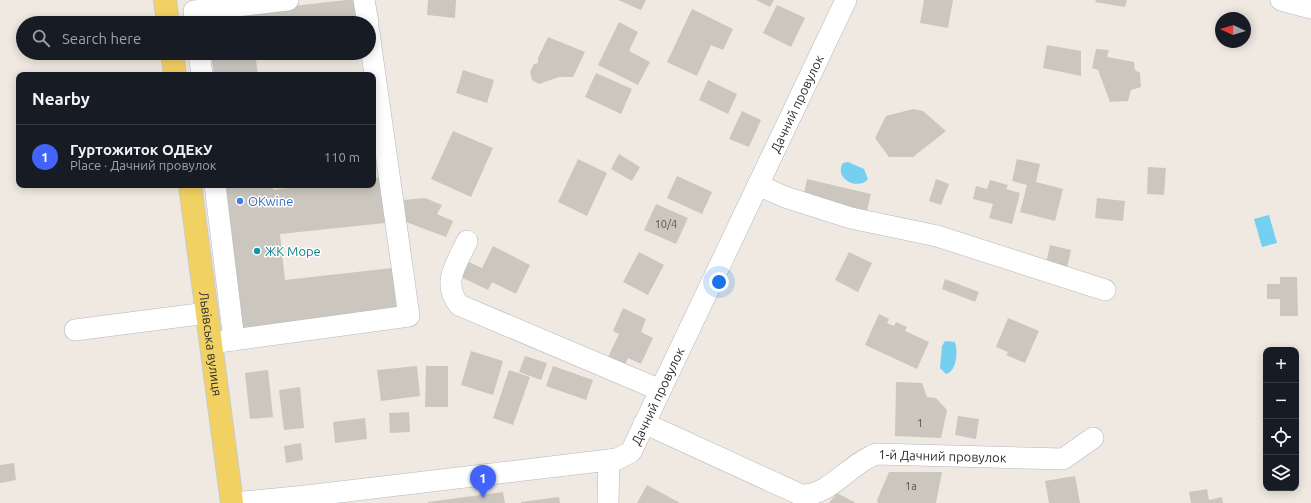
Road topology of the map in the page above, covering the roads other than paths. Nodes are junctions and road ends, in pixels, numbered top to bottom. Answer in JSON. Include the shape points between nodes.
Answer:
{"nodes":[{"id":1,"x":165,"y":0,"type":"edge"},
{"id":2,"x":288,"y":0,"type":"edge"},
{"id":3,"x":364,"y":0,"type":"edge"},
{"id":4,"x":846,"y":0,"type":"edge"},
{"id":5,"x":1281,"y":0,"type":"edge"},
{"id":6,"x":1311,"y":8,"type":"edge"},
{"id":7,"x":167,"y":16,"type":"edge"},
{"id":8,"x":194,"y":16,"type":"edge"},
{"id":9,"x":367,"y":16,"type":"edge"},
{"id":10,"x":173,"y":60,"type":"edge"},
{"id":11,"x":200,"y":60,"type":"edge"},
{"id":12,"x":373,"y":60,"type":"edge"},
{"id":13,"x":175,"y":72,"type":"edge"},
{"id":14,"x":202,"y":72,"type":"edge"},
{"id":15,"x":374,"y":72,"type":"edge"},
{"id":16,"x":376,"y":83,"type":"edge"},
{"id":17,"x":758,"y":185,"type":"junction"},
{"id":18,"x":190,"y":188,"type":"edge"},
{"id":19,"x":215,"y":188,"type":"edge"},
{"id":20,"x":466,"y":241,"type":"dead end"},
{"id":21,"x":1105,"y":290,"type":"dead end"},
{"id":22,"x":207,"y":313,"type":"junction"},
{"id":23,"x":75,"y":330,"type":"dead end"},
{"id":24,"x":234,"y":340,"type":"junction"},
{"id":25,"x":211,"y":343,"type":"junction"},
{"id":26,"x":660,"y":390,"type":"junction"},
{"id":27,"x":644,"y":422,"type":"junction"},
{"id":28,"x":1093,"y":438,"type":"dead end"},
{"id":29,"x":609,"y":460,"type":"junction"},
{"id":30,"x":306,"y":500,"type":"edge"},
{"id":31,"x":233,"y":503,"type":"edge"},
{"id":32,"x":608,"y":503,"type":"edge"}],
"edges":[{"from":1,"to":7,"type":"main road"},
{"from":2,"to":8,"type":"street","via":[[194,11]]},
{"from":3,"to":9,"type":"street"},
{"from":4,"to":17,"type":"street","name":"Дачний провулок"},
{"from":5,"to":6,"type":"street"},
{"from":10,"to":13,"type":"main road"},
{"from":11,"to":14,"type":"street"},
{"from":12,"to":15,"type":"street"},
{"from":16,"to":24,"type":"street","via":[[409,316]]},
{"from":17,"to":21,"type":"street","via":[[785,198],[844,216],[937,236]]},
{"from":17,"to":26,"type":"street","name":"Дачний провулок"},
{"from":18,"to":22,"type":"main road","name":"Львівська вулиця"},
{"from":19,"to":24,"type":"street"},
{"from":20,"to":26,"type":"street","via":[[450,280],[450,289],[459,305]]},
{"from":22,"to":23,"type":"street"},
{"from":22,"to":25,"type":"main road","name":"Львівська вулиця"},
{"from":24,"to":25,"type":"street"},
{"from":25,"to":31,"type":"main road","name":"Львівська вулиця"},
{"from":26,"to":27,"type":"street","name":"Дачний провулок"},
{"from":27,"to":28,"type":"street","name":"1-й Дачний провулок","via":[[791,491],[806,495],[820,492],[865,458],[876,454],[1063,459]]},
{"from":27,"to":29,"type":"street","name":"Дачний провулок","via":[[631,452]]},
{"from":29,"to":30,"type":"street","name":"Дачний провулок"},
{"from":29,"to":32,"type":"street"},
{"from":30,"to":31,"type":"street","name":"Дачний провулок"}]}
